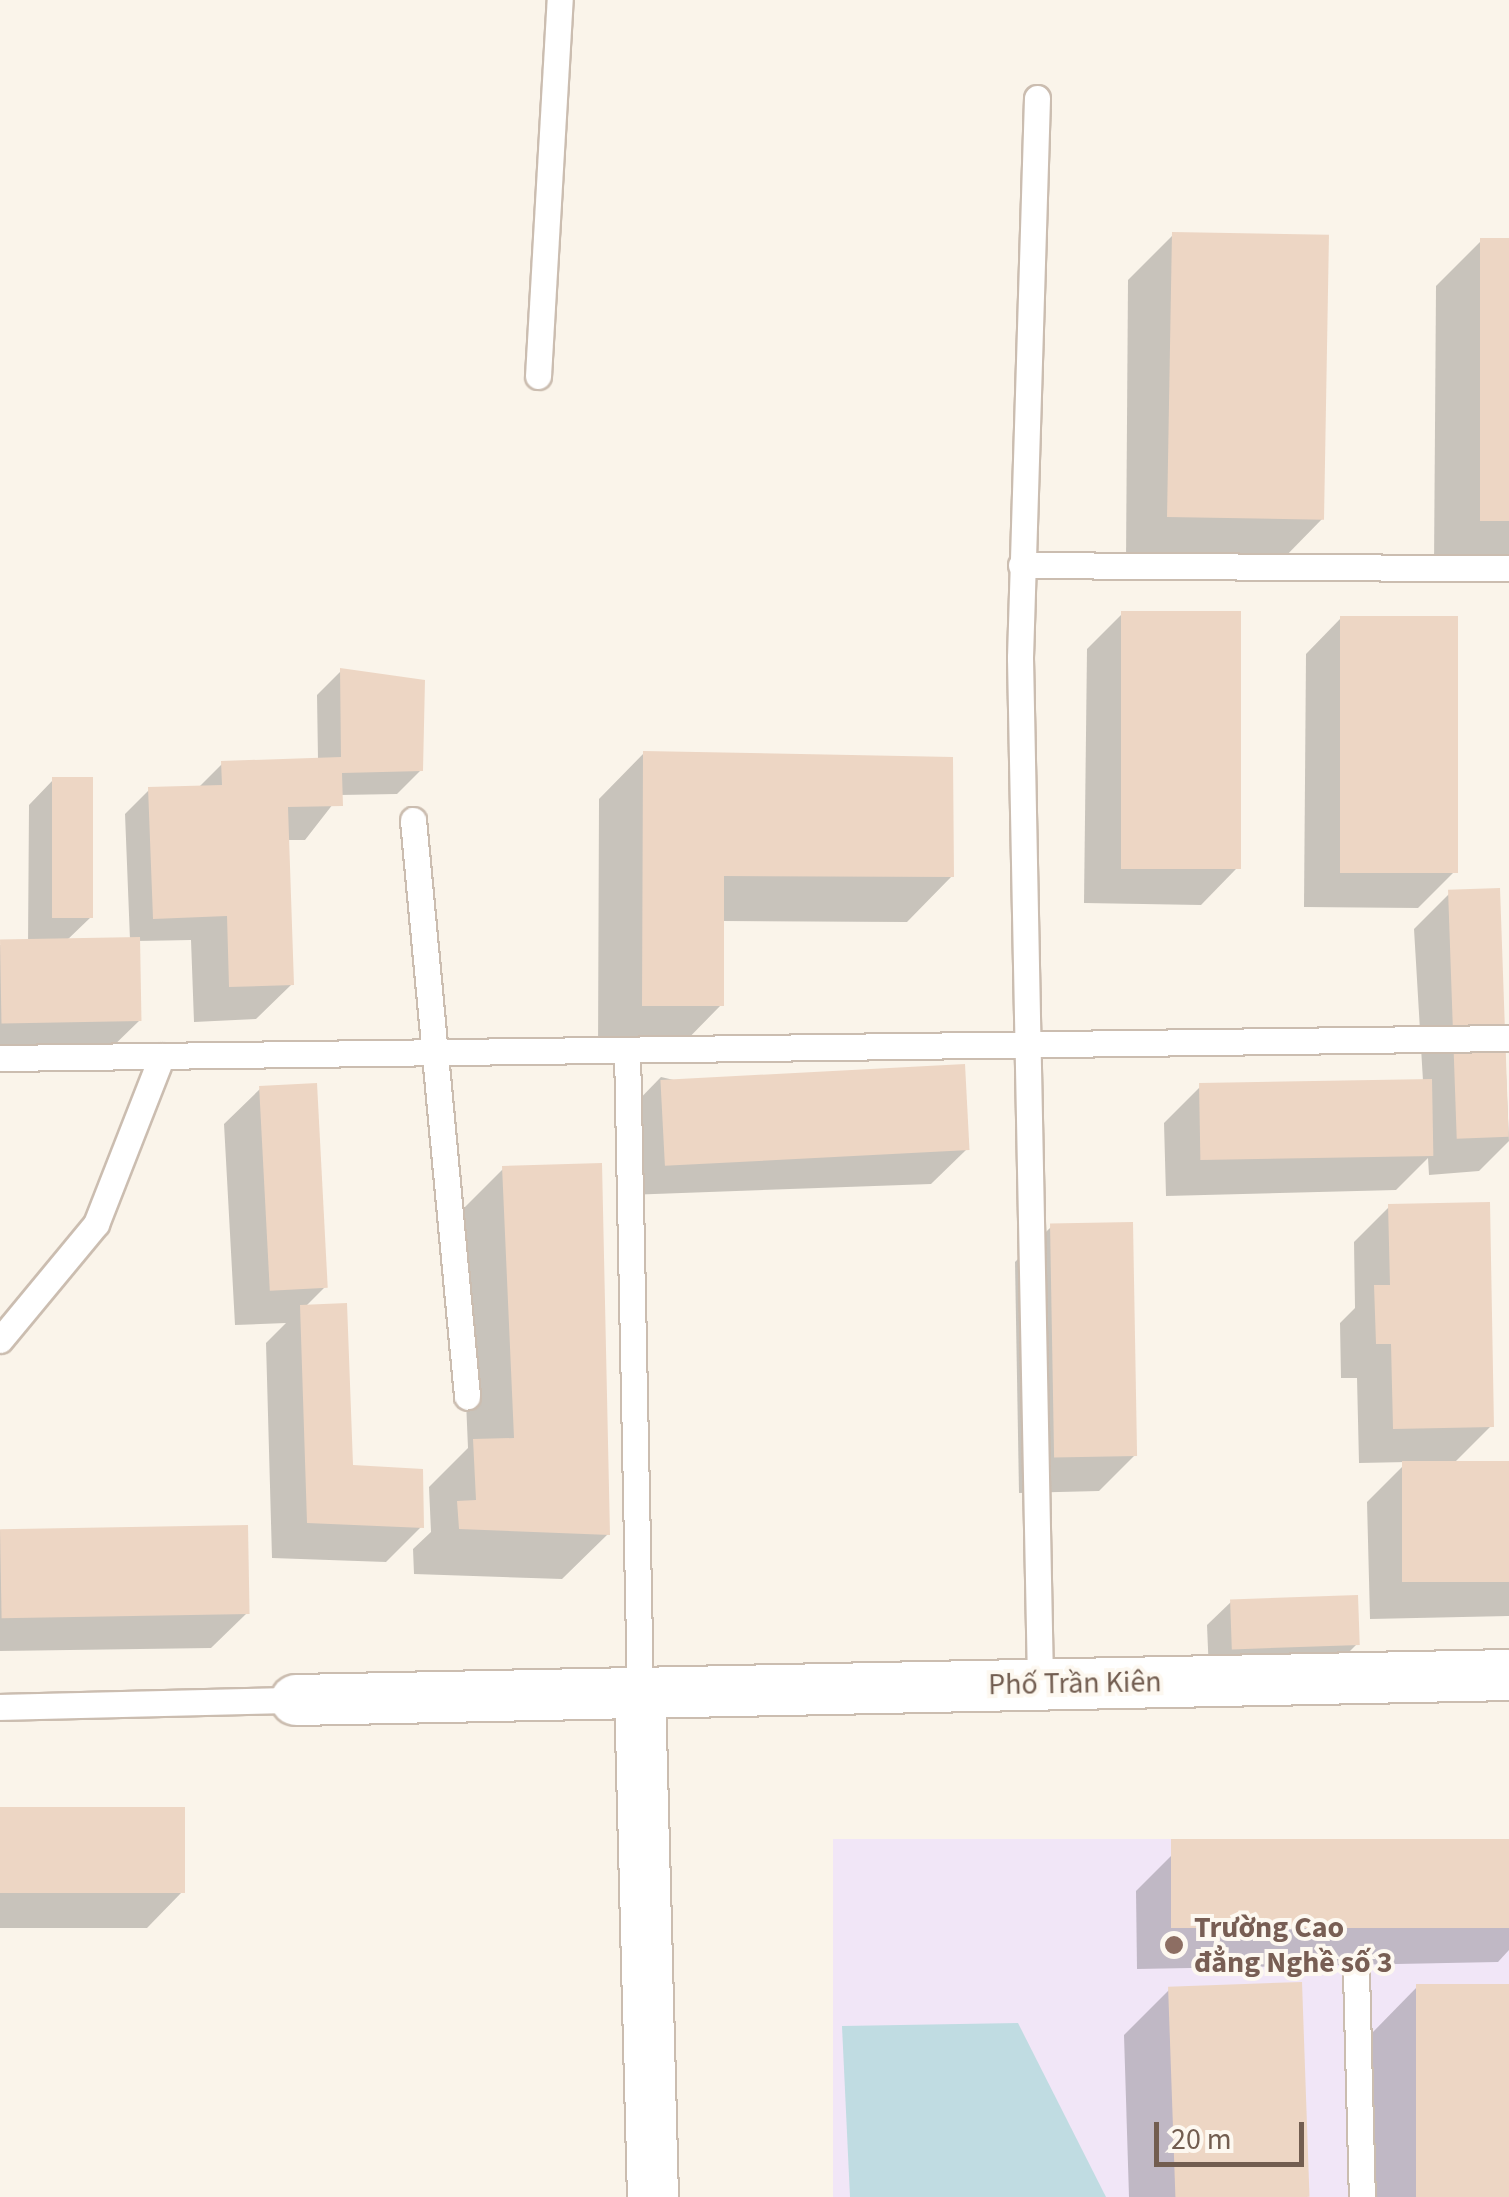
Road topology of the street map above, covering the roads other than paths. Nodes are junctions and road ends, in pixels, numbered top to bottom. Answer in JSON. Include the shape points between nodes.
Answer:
{"nodes":[{"id":1,"x":560,"y":0,"type":"edge"},
{"id":2,"x":1037,"y":98,"type":"dead end"},
{"id":3,"x":538,"y":376,"type":"dead end"},
{"id":4,"x":1021,"y":566,"type":"junction"},
{"id":5,"x":1509,"y":568,"type":"edge"},
{"id":6,"x":414,"y":820,"type":"dead end"},
{"id":7,"x":1509,"y":1038,"type":"edge"},
{"id":8,"x":1026,"y":1044,"type":"junction"},
{"id":9,"x":627,"y":1050,"type":"junction"},
{"id":10,"x":435,"y":1053,"type":"junction"},
{"id":11,"x":162,"y":1056,"type":"junction"},
{"id":12,"x":0,"y":1058,"type":"edge"},
{"id":13,"x":0,"y":1340,"type":"edge"},
{"id":14,"x":467,"y":1396,"type":"dead end"},
{"id":15,"x":1509,"y":1675,"type":"edge"},
{"id":16,"x":1040,"y":1684,"type":"junction"},
{"id":17,"x":640,"y":1692,"type":"junction"},
{"id":18,"x":296,"y":1700,"type":"joint"},
{"id":19,"x":0,"y":1707,"type":"edge"},
{"id":20,"x":1356,"y":1972,"type":"dead end"},
{"id":21,"x":653,"y":2197,"type":"edge"},
{"id":22,"x":1362,"y":2197,"type":"edge"}],
"edges":[{"from":1,"to":3,"type":"lane"},
{"from":2,"to":4,"type":"lane"},
{"from":4,"to":5,"type":"lane"},
{"from":4,"to":8,"type":"lane"},
{"from":6,"to":10,"type":"lane"},
{"from":7,"to":8,"type":"lane"},
{"from":8,"to":9,"type":"lane"},
{"from":8,"to":16,"type":"lane"},
{"from":9,"to":10,"type":"lane"},
{"from":9,"to":17,"type":"lane"},
{"from":10,"to":11,"type":"lane"},
{"from":10,"to":14,"type":"lane"},
{"from":11,"to":12,"type":"lane"},
{"from":11,"to":13,"type":"lane","via":[[96,1224]]},
{"from":15,"to":16,"type":"street","name":"Phố Trần Kiên"},
{"from":16,"to":17,"type":"street","name":"Phố Trần Kiên"},
{"from":17,"to":18,"type":"street","name":"Phố Trần Kiên"},
{"from":17,"to":21,"type":"street"},
{"from":18,"to":19,"type":"lane"},
{"from":20,"to":22,"type":"lane"}]}
